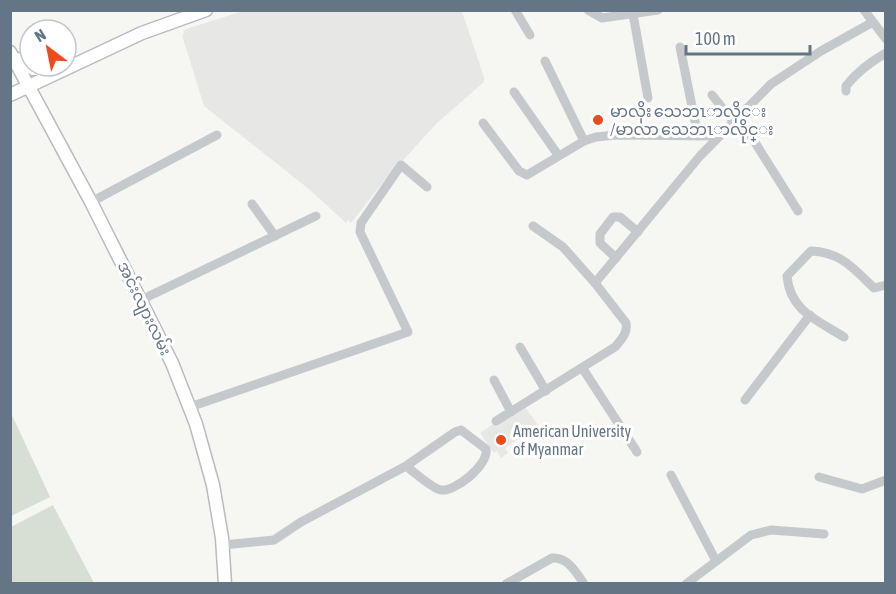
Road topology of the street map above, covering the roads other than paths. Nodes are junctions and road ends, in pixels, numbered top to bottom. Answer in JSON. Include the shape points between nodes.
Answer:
{"nodes":[{"id":1,"x":206,"y":10,"type":"edge"},
{"id":2,"x":515,"y":10,"type":"edge"},
{"id":3,"x":588,"y":10,"type":"edge"},
{"id":4,"x":658,"y":10,"type":"edge"},
{"id":5,"x":864,"y":10,"type":"edge"},
{"id":6,"x":633,"y":14,"type":"junction"},
{"id":7,"x":873,"y":22,"type":"junction"},
{"id":8,"x":530,"y":35,"type":"dead end"},
{"id":9,"x":885,"y":39,"type":"edge"},
{"id":10,"x":680,"y":47,"type":"dead end"},
{"id":11,"x":11,"y":53,"type":"edge"},
{"id":12,"x":885,"y":53,"type":"edge"},
{"id":13,"x":545,"y":61,"type":"dead end"},
{"id":14,"x":78,"y":62,"type":"edge"},
{"id":15,"x":43,"y":78,"type":"edge"},
{"id":16,"x":28,"y":85,"type":"junction"},
{"id":17,"x":846,"y":91,"type":"dead end"},
{"id":18,"x":514,"y":92,"type":"dead end"},
{"id":19,"x":10,"y":95,"type":"edge"},
{"id":20,"x":712,"y":95,"type":"dead end"},
{"id":21,"x":648,"y":98,"type":"dead end"},
{"id":22,"x":736,"y":119,"type":"junction"},
{"id":23,"x":483,"y":123,"type":"dead end"},
{"id":24,"x":217,"y":135,"type":"dead end"},
{"id":25,"x":698,"y":136,"type":"junction"},
{"id":26,"x":718,"y":136,"type":"junction"},
{"id":27,"x":584,"y":141,"type":"junction"},
{"id":28,"x":558,"y":155,"type":"junction"},
{"id":29,"x":427,"y":186,"type":"dead end"},
{"id":30,"x":91,"y":202,"type":"junction"},
{"id":31,"x":252,"y":204,"type":"dead end"},
{"id":32,"x":798,"y":211,"type":"dead end"},
{"id":33,"x":316,"y":216,"type":"dead end"},
{"id":34,"x":533,"y":226,"type":"dead end"},
{"id":35,"x":638,"y":232,"type":"junction"},
{"id":36,"x":275,"y":236,"type":"junction"},
{"id":37,"x":616,"y":258,"type":"junction"},
{"id":38,"x":596,"y":283,"type":"junction"},
{"id":39,"x":885,"y":285,"type":"edge"},
{"id":40,"x":141,"y":300,"type":"junction"},
{"id":41,"x":810,"y":315,"type":"junction"},
{"id":42,"x":844,"y":337,"type":"dead end"},
{"id":43,"x":519,"y":347,"type":"dead end"},
{"id":44,"x":583,"y":369,"type":"junction"},
{"id":45,"x":494,"y":380,"type":"dead end"},
{"id":46,"x":546,"y":391,"type":"junction"},
{"id":47,"x":745,"y":400,"type":"dead end"},
{"id":48,"x":190,"y":407,"type":"junction"},
{"id":49,"x":510,"y":412,"type":"junction"},
{"id":50,"x":496,"y":421,"type":"dead end"},
{"id":51,"x":637,"y":452,"type":"dead end"},
{"id":52,"x":406,"y":466,"type":"junction"},
{"id":53,"x":671,"y":475,"type":"dead end"},
{"id":54,"x":819,"y":477,"type":"dead end"},
{"id":55,"x":885,"y":480,"type":"edge"},
{"id":56,"x":824,"y":534,"type":"dead end"},
{"id":57,"x":223,"y":545,"type":"junction"},
{"id":58,"x":716,"y":561,"type":"junction"},
{"id":59,"x":225,"y":584,"type":"edge"},
{"id":60,"x":506,"y":584,"type":"edge"},
{"id":61,"x":584,"y":584,"type":"edge"},
{"id":62,"x":686,"y":584,"type":"edge"}],
"edges":[{"from":1,"to":14,"type":"main road"},
{"from":2,"to":8,"type":"street"},
{"from":3,"to":6,"type":"street","via":[[602,18]]},
{"from":4,"to":6,"type":"street"},
{"from":5,"to":7,"type":"street"},
{"from":6,"to":21,"type":"street"},
{"from":7,"to":9,"type":"street"},
{"from":7,"to":22,"type":"street","via":[[771,84]]},
{"from":10,"to":25,"type":"street"},
{"from":11,"to":16,"type":"main road","name":"အင်းလျားလမ်း"},
{"from":12,"to":17,"type":"street","via":[[852,78]]},
{"from":13,"to":27,"type":"street"},
{"from":15,"to":16,"type":"main road"},
{"from":16,"to":19,"type":"main road"},
{"from":16,"to":30,"type":"main road","name":"အင်းလျားလမ်း"},
{"from":18,"to":28,"type":"street"},
{"from":20,"to":22,"type":"street"},
{"from":22,"to":26,"type":"street"},
{"from":22,"to":32,"type":"street"},
{"from":23,"to":28,"type":"street","via":[[523,174]]},
{"from":24,"to":30,"type":"street"},
{"from":25,"to":26,"type":"street"},
{"from":25,"to":27,"type":"street","via":[[615,135]]},
{"from":26,"to":35,"type":"street"},
{"from":27,"to":28,"type":"street"},
{"from":29,"to":48,"type":"street","via":[[401,165],[361,223],[360,232],[408,332]]},
{"from":30,"to":40,"type":"main road","name":"အင်းလျားလမ်း"},
{"from":31,"to":36,"type":"street"},
{"from":33,"to":36,"type":"street"},
{"from":34,"to":38,"type":"street","via":[[563,247]]},
{"from":35,"to":37,"type":"street"},
{"from":35,"to":37,"type":"street","via":[[620,217],[613,217],[600,234],[600,243]]},
{"from":36,"to":40,"type":"street"},
{"from":37,"to":38,"type":"street"},
{"from":38,"to":44,"type":"street","via":[[627,328],[615,347]]},
{"from":39,"to":41,"type":"street","via":[[874,288],[838,257],[811,251],[787,276],[788,290],[796,304]]},
{"from":40,"to":48,"type":"main road","name":"အင်းလျားလမ်း"},
{"from":41,"to":42,"type":"street"},
{"from":41,"to":47,"type":"street"},
{"from":43,"to":46,"type":"street"},
{"from":44,"to":46,"type":"street"},
{"from":44,"to":51,"type":"street"},
{"from":45,"to":49,"type":"street"},
{"from":46,"to":49,"type":"street"},
{"from":48,"to":57,"type":"main road","name":"အင်းလျားလမ်း","via":[[213,485]]},
{"from":49,"to":50,"type":"street"},
{"from":52,"to":52,"type":"street","via":[[461,430],[486,449],[478,470],[444,490]]},
{"from":52,"to":57,"type":"street","via":[[274,540]]},
{"from":53,"to":58,"type":"street"},
{"from":54,"to":55,"type":"street","via":[[862,489]]},
{"from":56,"to":58,"type":"street","via":[[771,530],[751,535]]},
{"from":57,"to":59,"type":"main road","name":"အင်းလျားလမ်း"},
{"from":58,"to":62,"type":"street"},
{"from":60,"to":61,"type":"street","via":[[552,558],[568,562]]}]}
